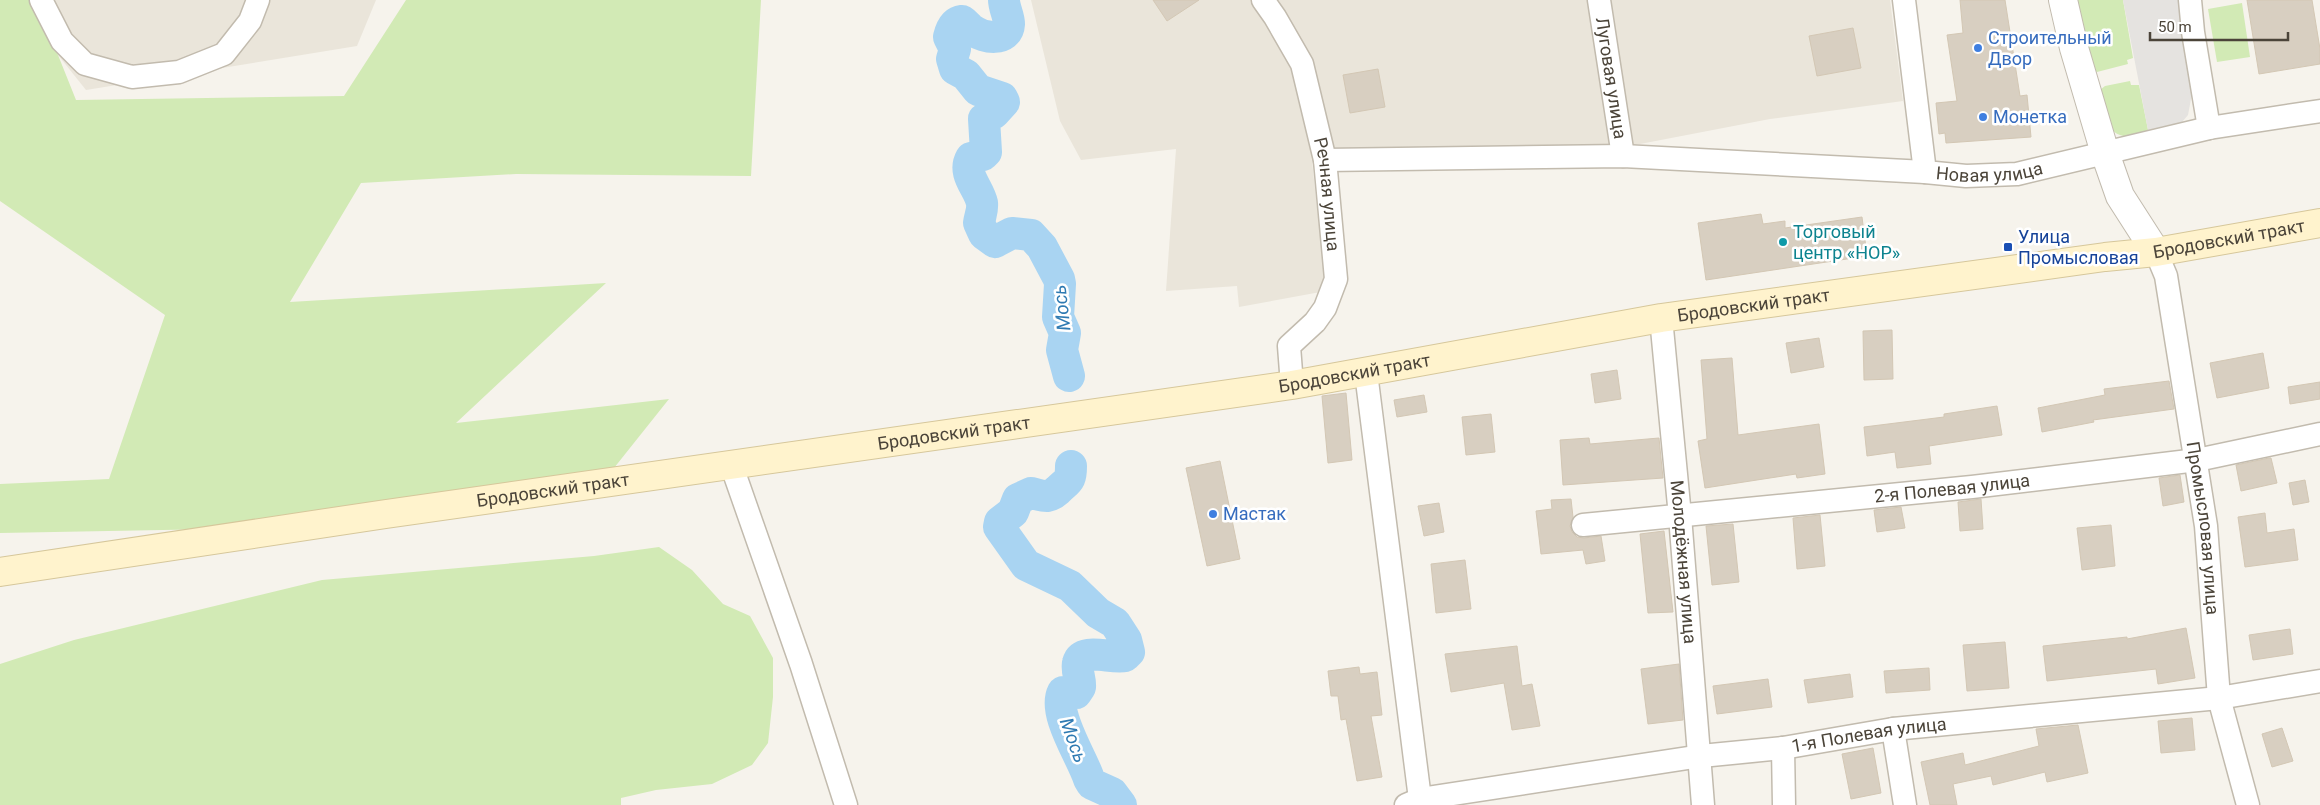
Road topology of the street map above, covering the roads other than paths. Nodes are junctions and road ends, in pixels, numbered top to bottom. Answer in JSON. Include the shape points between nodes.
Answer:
{"nodes":[{"id":1,"x":41,"y":0,"type":"edge"},
{"id":2,"x":258,"y":0,"type":"edge"},
{"id":3,"x":1263,"y":0,"type":"edge"},
{"id":4,"x":1599,"y":0,"type":"edge"},
{"id":5,"x":1904,"y":0,"type":"edge"},
{"id":6,"x":2063,"y":0,"type":"edge"},
{"id":7,"x":2190,"y":0,"type":"edge"},
{"id":8,"x":2320,"y":111,"type":"edge"},
{"id":9,"x":2209,"y":128,"type":"junction"},
{"id":10,"x":2105,"y":153,"type":"junction"},
{"id":11,"x":1623,"y":156,"type":"junction"},
{"id":12,"x":1325,"y":160,"type":"junction"},
{"id":13,"x":1925,"y":172,"type":"junction"},
{"id":14,"x":2320,"y":223,"type":"edge"},
{"id":15,"x":2156,"y":252,"type":"junction"},
{"id":16,"x":1661,"y":318,"type":"junction"},
{"id":17,"x":1366,"y":373,"type":"junction"},
{"id":18,"x":1292,"y":385,"type":"junction"},
{"id":19,"x":2320,"y":434,"type":"edge"},
{"id":20,"x":2197,"y":460,"type":"junction"},
{"id":21,"x":731,"y":464,"type":"junction"},
{"id":22,"x":1680,"y":516,"type":"junction"},
{"id":23,"x":1582,"y":525,"type":"dead end"},
{"id":24,"x":0,"y":572,"type":"edge"},
{"id":25,"x":2320,"y":681,"type":"edge"},
{"id":26,"x":2219,"y":698,"type":"junction"},
{"id":27,"x":1893,"y":729,"type":"junction"},
{"id":28,"x":1783,"y":748,"type":"junction"},
{"id":29,"x":1700,"y":756,"type":"junction"},
{"id":30,"x":1413,"y":802,"type":"edge"},
{"id":31,"x":846,"y":805,"type":"edge"},
{"id":32,"x":1703,"y":805,"type":"edge"},
{"id":33,"x":1784,"y":805,"type":"edge"},
{"id":34,"x":1905,"y":805,"type":"edge"},
{"id":35,"x":2248,"y":805,"type":"edge"}],
"edges":[{"from":1,"to":2,"type":"street","via":[[62,41],[85,64],[132,77],[180,72],[224,54],[250,21]]},
{"from":3,"to":12,"type":"street","name":"Речная улица","via":[[1302,64]]},
{"from":4,"to":11,"type":"street","name":"Луговая улица"},
{"from":5,"to":13,"type":"street","name":"Новая улица"},
{"from":6,"to":10,"type":"street"},
{"from":7,"to":9,"type":"street"},
{"from":8,"to":9,"type":"street","name":"Новая улица"},
{"from":9,"to":10,"type":"street","name":"Новая улица"},
{"from":10,"to":13,"type":"street","name":"Новая улица","via":[[2016,174],[1966,176]]},
{"from":10,"to":15,"type":"street","via":[[2120,196]]},
{"from":11,"to":12,"type":"street"},
{"from":11,"to":13,"type":"street"},
{"from":12,"to":18,"type":"street","name":"Речная улица","via":[[1336,279],[1325,308],[1289,346]]},
{"from":14,"to":15,"type":"main road","name":"Бродовский тракт"},
{"from":15,"to":16,"type":"main road","name":"Бродовский тракт"},
{"from":15,"to":20,"type":"street","name":"Промысловая улица","via":[[2166,276]]},
{"from":16,"to":17,"type":"main road","name":"Бродовский тракт"},
{"from":16,"to":22,"type":"street","name":"Молодёжная улица"},
{"from":17,"to":18,"type":"main road","name":"Бродовский тракт"},
{"from":17,"to":30,"type":"street"},
{"from":18,"to":21,"type":"main road","name":"Бродовский тракт"},
{"from":19,"to":20,"type":"street","name":"2-я Полевая улица"},
{"from":20,"to":22,"type":"street","name":"2-я Полевая улица","via":[[1972,487]]},
{"from":20,"to":26,"type":"street","name":"Промысловая улица"},
{"from":21,"to":24,"type":"main road","name":"Бродовский тракт"},
{"from":21,"to":31,"type":"street"},
{"from":22,"to":23,"type":"street","name":"2-я Полевая улица"},
{"from":22,"to":29,"type":"street","name":"Молодёжная улица"},
{"from":25,"to":26,"type":"street","name":"1-я Полевая улица"},
{"from":26,"to":27,"type":"street","name":"1-я Полевая улица"},
{"from":26,"to":35,"type":"street","name":"Промысловая улица"},
{"from":27,"to":28,"type":"street","name":"1-я Полевая улица"},
{"from":27,"to":34,"type":"street"},
{"from":28,"to":29,"type":"street","name":"1-я Полевая улица"},
{"from":28,"to":33,"type":"street"},
{"from":29,"to":30,"type":"street","name":"1-я Полевая улица"},
{"from":29,"to":32,"type":"street","name":"Молодёжная улица"}]}
